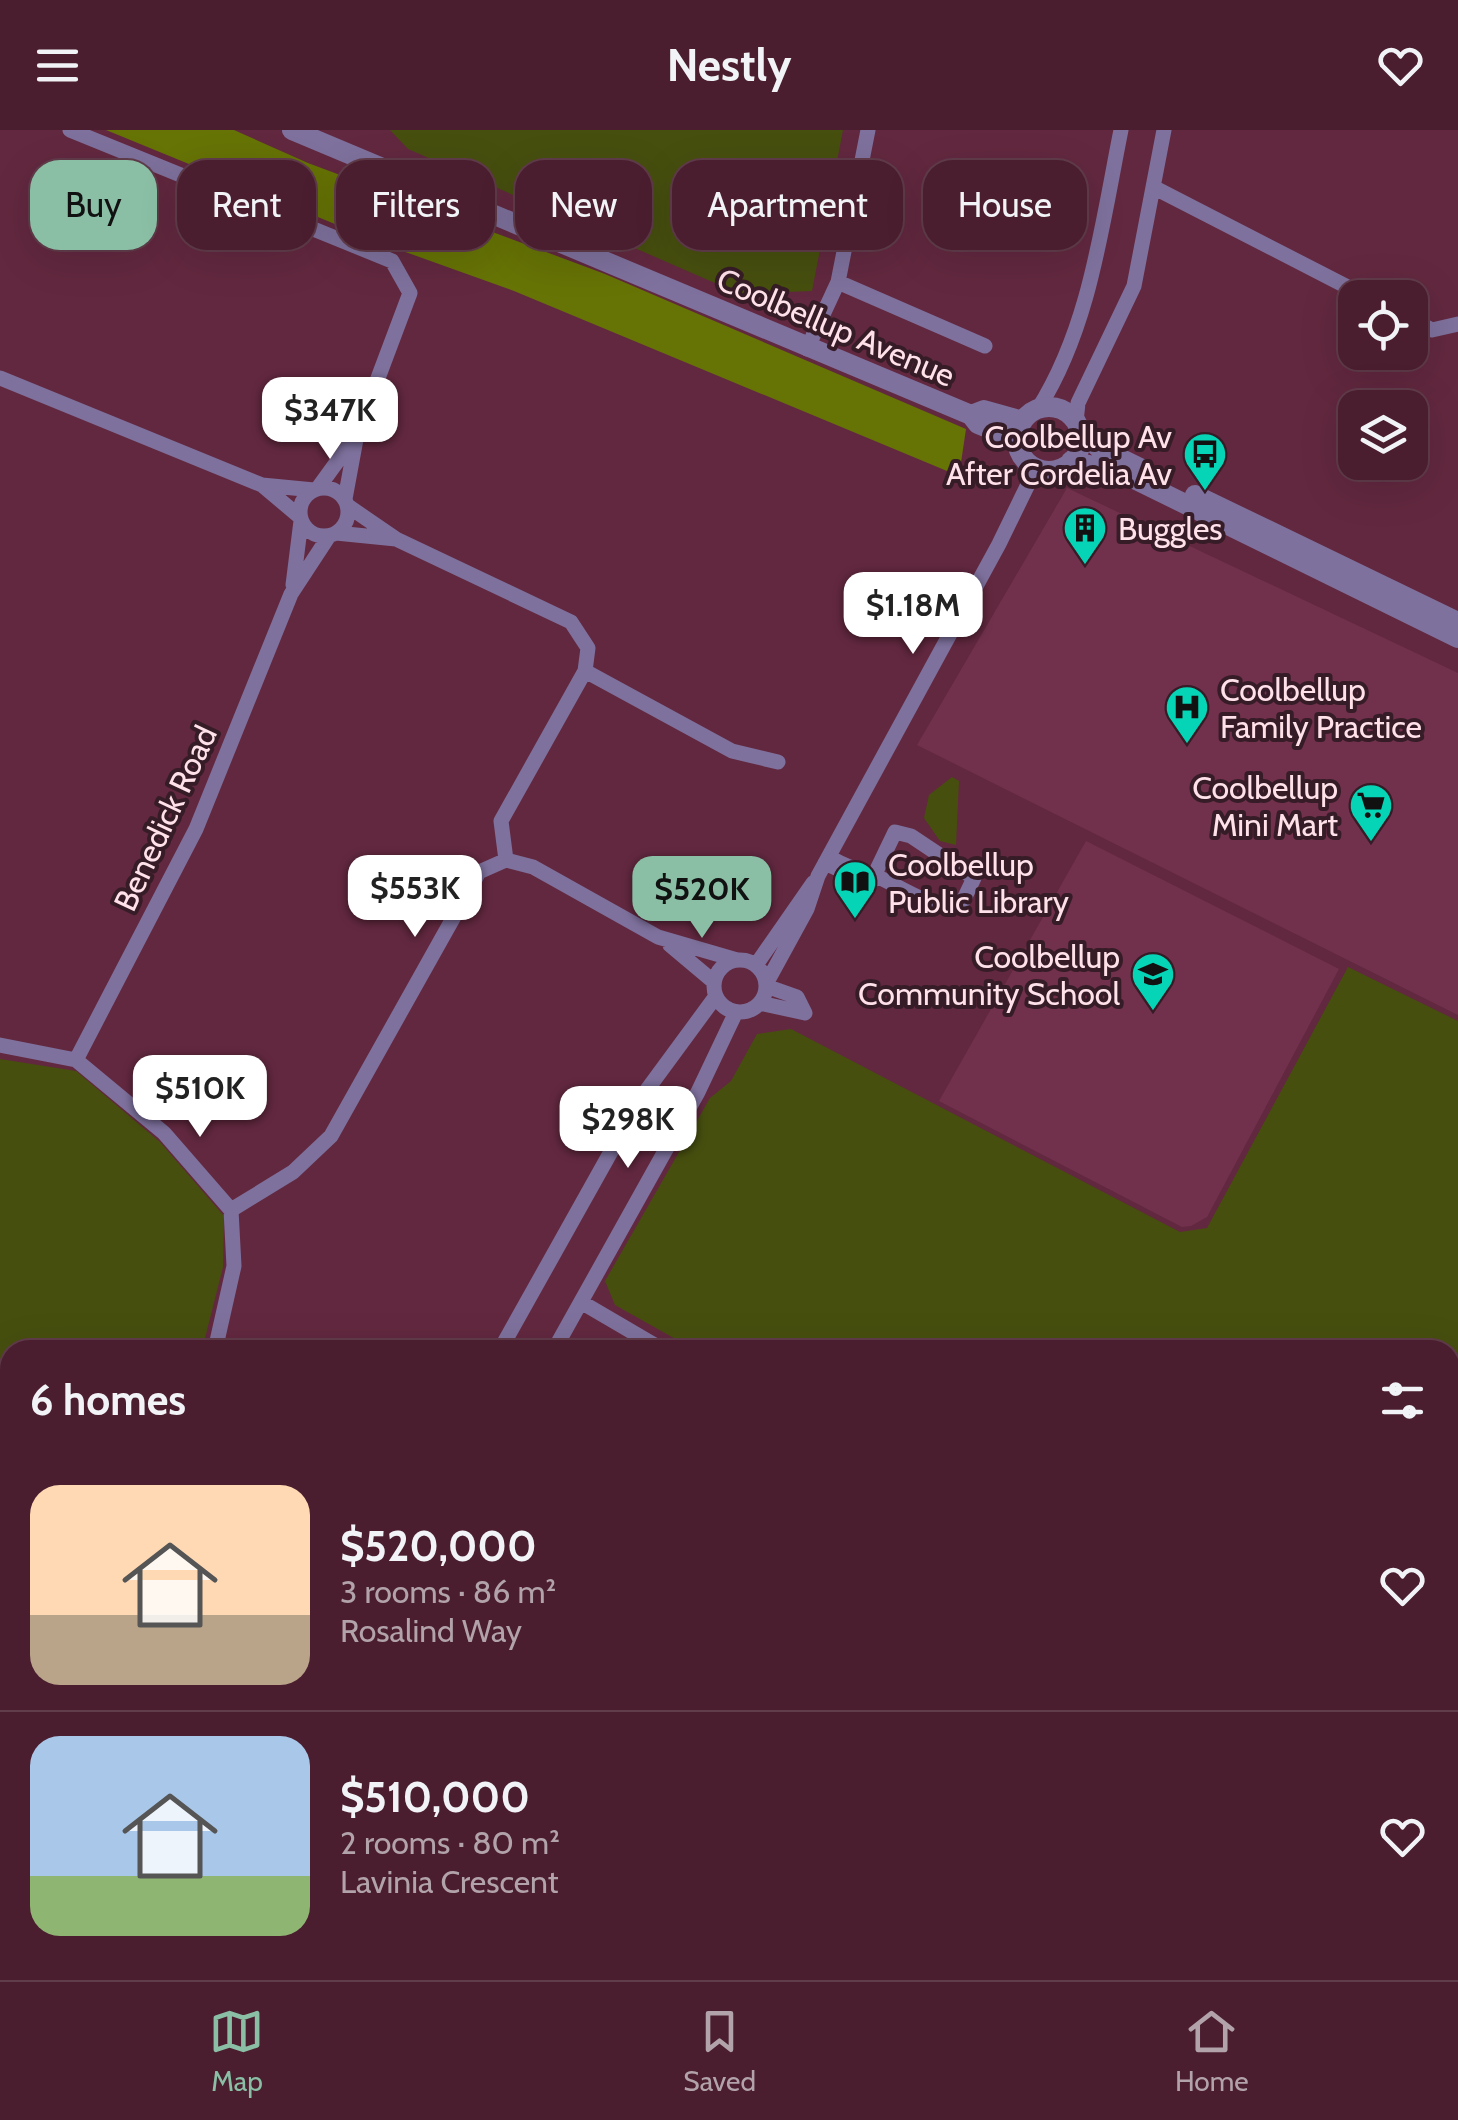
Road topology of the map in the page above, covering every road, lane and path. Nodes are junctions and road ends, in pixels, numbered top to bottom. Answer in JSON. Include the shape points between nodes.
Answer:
{"nodes":[{"id":1,"x":70,"y":130,"type":"edge"},
{"id":2,"x":292,"y":130,"type":"edge"},
{"id":3,"x":868,"y":130,"type":"edge"},
{"id":4,"x":1121,"y":130,"type":"edge"},
{"id":5,"x":1164,"y":130,"type":"edge"},
{"id":6,"x":1153,"y":187,"type":"junction"},
{"id":7,"x":838,"y":282,"type":"junction"},
{"id":8,"x":1338,"y":282,"type":"edge"},
{"id":9,"x":1455,"y":326,"type":"edge"},
{"id":10,"x":1428,"y":328,"type":"edge"},
{"id":11,"x":985,"y":346,"type":"dead end"},
{"id":12,"x":807,"y":349,"type":"junction"},
{"id":13,"x":0,"y":378,"type":"edge"},
{"id":14,"x":1026,"y":423,"type":"junction"},
{"id":15,"x":1078,"y":427,"type":"junction"},
{"id":16,"x":357,"y":434,"type":"junction"},
{"id":17,"x":1071,"y":461,"type":"junction"},
{"id":18,"x":1036,"y":468,"type":"junction"},
{"id":19,"x":262,"y":485,"type":"junction"},
{"id":20,"x":316,"y":489,"type":"junction"},
{"id":21,"x":346,"y":503,"type":"junction"},
{"id":22,"x":300,"y":520,"type":"junction"},
{"id":23,"x":333,"y":534,"type":"junction"},
{"id":24,"x":396,"y":540,"type":"junction"},
{"id":25,"x":291,"y":594,"type":"junction"},
{"id":26,"x":1443,"y":620,"type":"edge"},
{"id":27,"x":1458,"y":638,"type":"edge"},
{"id":28,"x":585,"y":671,"type":"junction"},
{"id":29,"x":778,"y":762,"type":"dead end"},
{"id":30,"x":506,"y":860,"type":"junction"},
{"id":31,"x":824,"y":865,"type":"junction"},
{"id":32,"x":874,"y":875,"type":"junction"},
{"id":33,"x":658,"y":937,"type":"junction"},
{"id":34,"x":737,"y":960,"type":"junction"},
{"id":35,"x":756,"y":965,"type":"junction"},
{"id":36,"x":766,"y":985,"type":"junction"},
{"id":37,"x":715,"y":989,"type":"junction"},
{"id":38,"x":760,"y":1004,"type":"junction"},
{"id":39,"x":736,"y":1012,"type":"junction"},
{"id":40,"x":0,"y":1045,"type":"edge"},
{"id":41,"x":76,"y":1060,"type":"junction"},
{"id":42,"x":231,"y":1210,"type":"junction"},
{"id":43,"x":580,"y":1302,"type":"junction"},
{"id":44,"x":217,"y":1340,"type":"edge"},
{"id":45,"x":506,"y":1340,"type":"edge"},
{"id":46,"x":559,"y":1340,"type":"edge"},
{"id":47,"x":646,"y":1340,"type":"edge"}],
"edges":[{"from":1,"to":16,"type":"street","via":[[392,261],[410,293]]},
{"from":2,"to":12,"type":"street","name":"Coolbellup Avenue"},
{"from":3,"to":7,"type":"street"},
{"from":4,"to":14,"type":"street","via":[[1090,278],[1054,383]]},
{"from":5,"to":6,"type":"street"},
{"from":6,"to":8,"type":"street"},
{"from":6,"to":15,"type":"street","via":[[1134,286],[1078,403]]},
{"from":7,"to":11,"type":"street"},
{"from":7,"to":12,"type":"street"},
{"from":9,"to":10,"type":"street"},
{"from":12,"to":14,"type":"street","name":"Coolbellup Avenue","via":[[971,415],[978,424]]},
{"from":13,"to":19,"type":"street"},
{"from":14,"to":15,"type":"street","via":[[1055,407]]},
{"from":14,"to":18,"type":"street","via":[[1022,457]]},
{"from":15,"to":17,"type":"street","via":[[1078,452]]},
{"from":15,"to":26,"type":"street","via":[[1125,462]]},
{"from":16,"to":20,"type":"street"},
{"from":16,"to":21,"type":"street"},
{"from":17,"to":18,"type":"street","via":[[1054,470]]},
{"from":17,"to":26,"type":"street","via":[[1120,472]]},
{"from":18,"to":31,"type":"street"},
{"from":19,"to":20,"type":"street"},
{"from":19,"to":22,"type":"street"},
{"from":20,"to":21,"type":"street","via":[[333,489]]},
{"from":20,"to":22,"type":"street","via":[[302,501]]},
{"from":21,"to":23,"type":"street","via":[[346,522]]},
{"from":21,"to":24,"type":"street"},
{"from":22,"to":23,"type":"street","via":[[310,532]]},
{"from":22,"to":25,"type":"street"},
{"from":23,"to":24,"type":"street"},
{"from":23,"to":25,"type":"street"},
{"from":24,"to":28,"type":"street","via":[[570,622],[588,648]]},
{"from":25,"to":41,"type":"street","name":"Benedick Road","via":[[196,829]]},
{"from":26,"to":27,"type":"street"},
{"from":28,"to":29,"type":"street","via":[[732,752]]},
{"from":28,"to":30,"type":"street","via":[[501,821]]},
{"from":30,"to":33,"type":"street","via":[[532,867]]},
{"from":30,"to":42,"type":"street","via":[[479,872],[331,1136],[293,1172]]},
{"from":31,"to":32,"type":"street"},
{"from":31,"to":35,"type":"street"},
{"from":31,"to":36,"type":"street","via":[[808,910]]},
{"from":32,"to":32,"type":"street","via":[[953,908],[974,878],[895,832]]},
{"from":33,"to":34,"type":"street"},
{"from":33,"to":37,"type":"street"},
{"from":34,"to":35,"type":"street"},
{"from":34,"to":37,"type":"street","via":[[722,967]]},
{"from":35,"to":36,"type":"street"},
{"from":36,"to":38,"type":"street"},
{"from":36,"to":38,"type":"street","via":[[797,997],[806,1013]]},
{"from":37,"to":39,"type":"street"},
{"from":37,"to":45,"type":"street","via":[[642,1098]]},
{"from":38,"to":39,"type":"street"},
{"from":39,"to":43,"type":"street"},
{"from":40,"to":41,"type":"street"},
{"from":41,"to":42,"type":"street","via":[[164,1133]]},
{"from":42,"to":44,"type":"street","via":[[234,1266]]},
{"from":43,"to":46,"type":"street"},
{"from":43,"to":47,"type":"street"}]}
